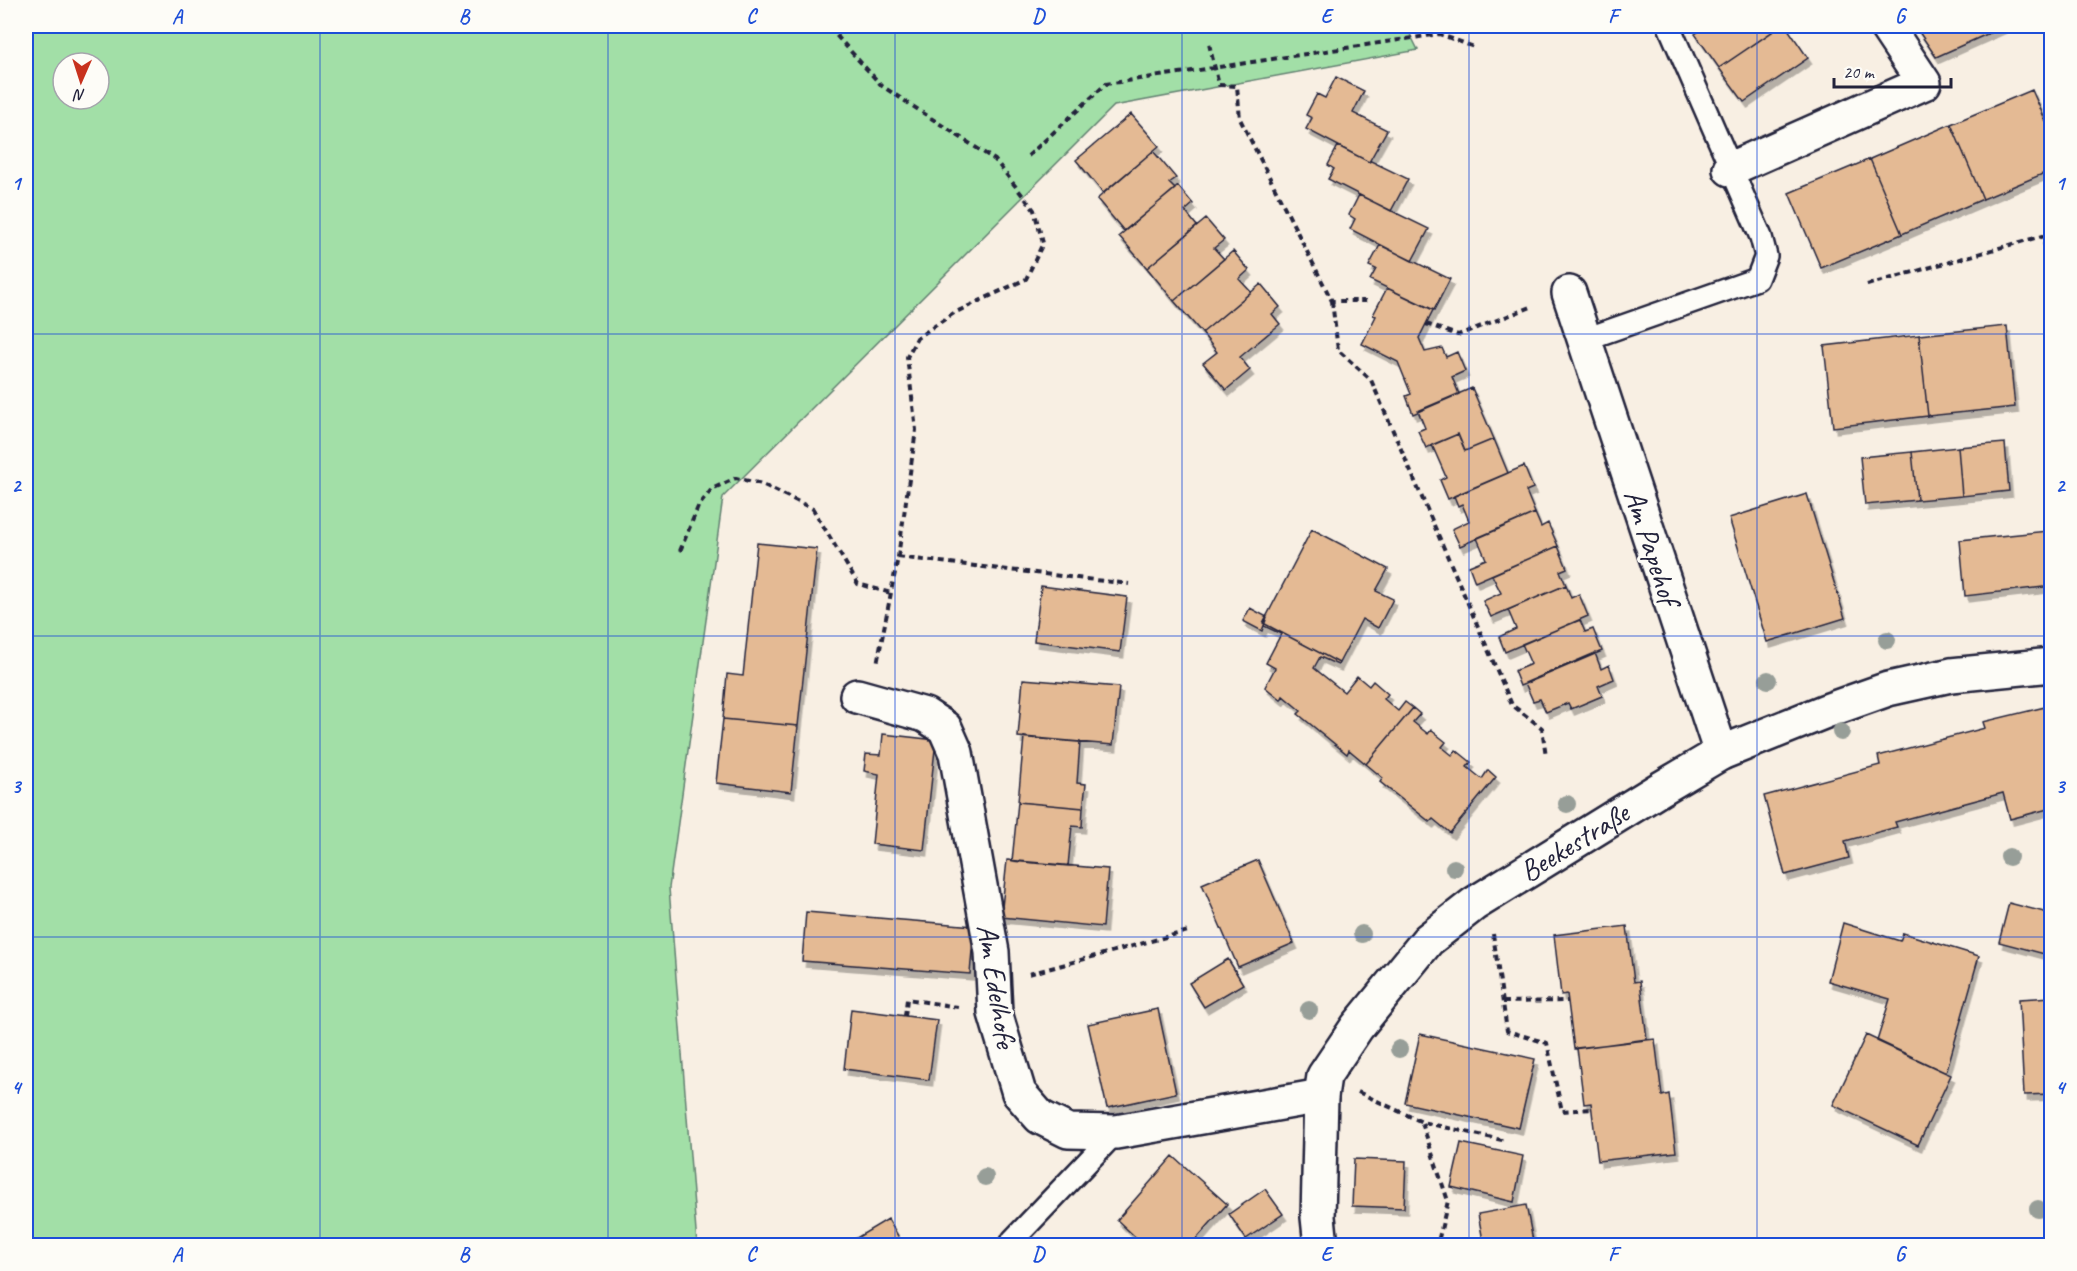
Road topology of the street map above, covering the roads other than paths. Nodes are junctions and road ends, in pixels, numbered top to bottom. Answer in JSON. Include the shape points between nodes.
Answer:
{"nodes":[{"id":1,"x":1669,"y":26,"type":"edge"},
{"id":2,"x":1886,"y":26,"type":"edge"},
{"id":3,"x":1731,"y":169,"type":"junction"},
{"id":4,"x":1569,"y":293,"type":"road end"},
{"id":5,"x":1583,"y":340,"type":"junction"},
{"id":6,"x":2052,"y":665,"type":"edge"},
{"id":7,"x":864,"y":698,"type":"road end"},
{"id":8,"x":1721,"y":753,"type":"junction"},
{"id":9,"x":1323,"y":1086,"type":"junction"},
{"id":10,"x":1116,"y":1132,"type":"junction"},
{"id":11,"x":1010,"y":1245,"type":"edge"},
{"id":12,"x":1321,"y":1245,"type":"edge"}],
"edges":[{"from":1,"to":3,"type":"lane"},
{"from":2,"to":3,"type":"street","via":[[1924,83]]},
{"from":3,"to":5,"type":"lane","via":[[1766,256],[1757,279]]},
{"from":4,"to":5,"type":"street","name":"Am Papehof"},
{"from":5,"to":8,"type":"street","name":"Am Papehof"},
{"from":6,"to":8,"type":"street","name":"Beekestraße","via":[[1951,675],[1888,689]]},
{"from":7,"to":10,"type":"street","name":"Am Edelhofe","via":[[925,715],[945,728],[956,753],[992,952],[994,998],[1019,1093],[1040,1117],[1068,1131]]},
{"from":8,"to":9,"type":"street","name":"Beekestraße","via":[[1474,904],[1428,940],[1357,1027]]},
{"from":9,"to":10,"type":"street","name":"Am Edelhofe"},
{"from":9,"to":12,"type":"street","via":[[1318,1217]]},
{"from":10,"to":11,"type":"lane"}]}
